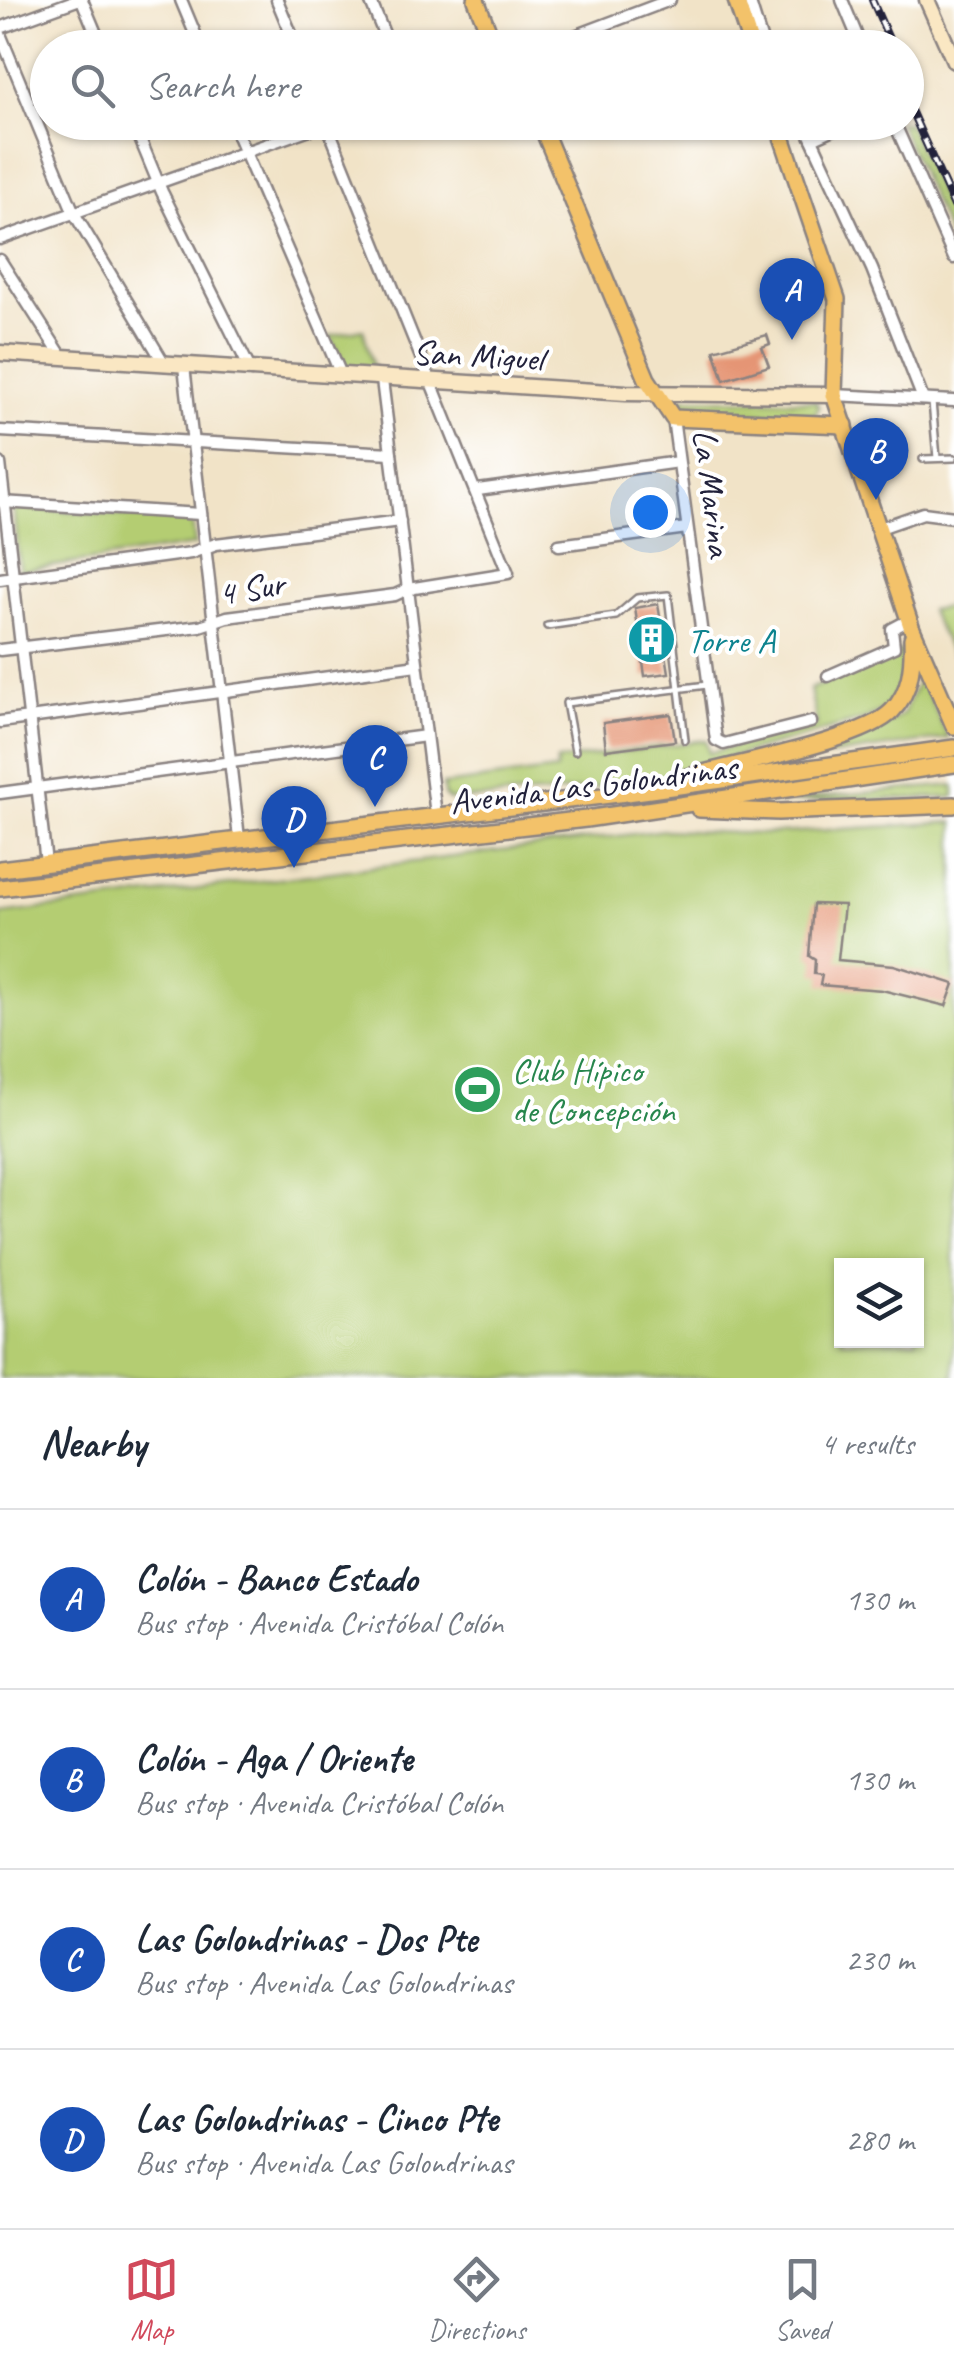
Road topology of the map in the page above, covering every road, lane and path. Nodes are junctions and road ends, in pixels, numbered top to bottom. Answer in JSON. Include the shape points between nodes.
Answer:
{"nodes":[{"id":1,"x":80,"y":0,"type":"edge"},
{"id":2,"x":181,"y":0,"type":"edge"},
{"id":3,"x":277,"y":0,"type":"edge"},
{"id":4,"x":370,"y":0,"type":"edge"},
{"id":5,"x":476,"y":0,"type":"edge"},
{"id":6,"x":670,"y":0,"type":"edge"},
{"id":7,"x":736,"y":0,"type":"edge"},
{"id":8,"x":749,"y":0,"type":"edge"},
{"id":9,"x":842,"y":0,"type":"edge"},
{"id":10,"x":927,"y":0,"type":"edge"},
{"id":11,"x":641,"y":5,"type":"edge"},
{"id":12,"x":94,"y":30,"type":"edge"},
{"id":13,"x":194,"y":30,"type":"edge"},
{"id":14,"x":290,"y":30,"type":"edge"},
{"id":15,"x":382,"y":30,"type":"edge"},
{"id":16,"x":488,"y":30,"type":"edge"},
{"id":17,"x":584,"y":30,"type":"edge"},
{"id":18,"x":746,"y":30,"type":"edge"},
{"id":19,"x":758,"y":30,"type":"edge"},
{"id":20,"x":854,"y":30,"type":"edge"},
{"id":21,"x":0,"y":31,"type":"edge"},
{"id":22,"x":952,"y":51,"type":"edge"},
{"id":23,"x":30,"y":105,"type":"edge"},
{"id":24,"x":44,"y":140,"type":"edge"},
{"id":25,"x":140,"y":140,"type":"edge"},
{"id":26,"x":239,"y":140,"type":"edge"},
{"id":27,"x":280,"y":140,"type":"edge"},
{"id":28,"x":334,"y":140,"type":"edge"},
{"id":29,"x":547,"y":140,"type":"edge"},
{"id":30,"x":784,"y":140,"type":"edge"},
{"id":31,"x":812,"y":140,"type":"edge"},
{"id":32,"x":902,"y":140,"type":"edge"},
{"id":33,"x":244,"y":152,"type":"junction"},
{"id":34,"x":158,"y":182,"type":"junction"},
{"id":35,"x":74,"y":213,"type":"junction"},
{"id":36,"x":0,"y":240,"type":"edge"},
{"id":37,"x":954,"y":258,"type":"edge"},
{"id":38,"x":0,"y":260,"type":"edge"},
{"id":39,"x":0,"y":353,"type":"edge"},
{"id":40,"x":62,"y":358,"type":"junction"},
{"id":41,"x":165,"y":365,"type":"junction"},
{"id":42,"x":184,"y":366,"type":"junction"},
{"id":43,"x":251,"y":371,"type":"junction"},
{"id":44,"x":342,"y":377,"type":"junction"},
{"id":45,"x":382,"y":380,"type":"junction"},
{"id":46,"x":433,"y":383,"type":"junction"},
{"id":47,"x":656,"y":394,"type":"junction"},
{"id":48,"x":834,"y":395,"type":"junction"},
{"id":49,"x":928,"y":399,"type":"junction"},
{"id":50,"x":954,"y":401,"type":"edge"},
{"id":51,"x":673,"y":418,"type":"junction"},
{"id":52,"x":844,"y":425,"type":"junction"},
{"id":53,"x":0,"y":431,"type":"edge"},
{"id":54,"x":193,"y":442,"type":"junction"},
{"id":55,"x":391,"y":453,"type":"junction"},
{"id":56,"x":937,"y":458,"type":"junction"},
{"id":57,"x":954,"y":458,"type":"edge"},
{"id":58,"x":923,"y":459,"type":"dead end"},
{"id":59,"x":678,"y":462,"type":"junction"},
{"id":60,"x":0,"y":463,"type":"edge"},
{"id":61,"x":478,"y":490,"type":"junction"},
{"id":62,"x":2,"y":502,"type":"edge"},
{"id":63,"x":201,"y":514,"type":"junction"},
{"id":64,"x":954,"y":517,"type":"edge"},
{"id":65,"x":400,"y":522,"type":"junction"},
{"id":66,"x":686,"y":528,"type":"junction"},
{"id":67,"x":880,"y":528,"type":"junction"},
{"id":68,"x":559,"y":544,"type":"dead end"},
{"id":69,"x":205,"y":548,"type":"junction"},
{"id":70,"x":6,"y":578,"type":"edge"},
{"id":71,"x":408,"y":588,"type":"junction"},
{"id":72,"x":214,"y":621,"type":"junction"},
{"id":73,"x":911,"y":625,"type":"junction"},
{"id":74,"x":546,"y":626,"type":"dead end"},
{"id":75,"x":19,"y":648,"type":"junction"},
{"id":76,"x":0,"y":650,"type":"edge"},
{"id":77,"x":418,"y":665,"type":"junction"},
{"id":78,"x":828,"y":676,"type":"dead end"},
{"id":79,"x":708,"y":685,"type":"junction"},
{"id":80,"x":679,"y":688,"type":"junction"},
{"id":81,"x":222,"y":692,"type":"junction"},
{"id":82,"x":949,"y":708,"type":"edge"},
{"id":83,"x":28,"y":718,"type":"junction"},
{"id":84,"x":0,"y":722,"type":"edge"},
{"id":85,"x":811,"y":722,"type":"dead end"},
{"id":86,"x":954,"y":726,"type":"edge"},
{"id":87,"x":426,"y":736,"type":"junction"},
{"id":88,"x":685,"y":740,"type":"dead end"},
{"id":89,"x":954,"y":748,"type":"edge"},
{"id":90,"x":574,"y":751,"type":"dead end"},
{"id":91,"x":230,"y":762,"type":"junction"},
{"id":92,"x":954,"y":764,"type":"edge"},
{"id":93,"x":874,"y":767,"type":"junction"},
{"id":94,"x":36,"y":788,"type":"junction"},
{"id":95,"x":643,"y":792,"type":"junction"},
{"id":96,"x":0,"y":793,"type":"edge"},
{"id":97,"x":954,"y":805,"type":"edge"},
{"id":98,"x":670,"y":807,"type":"junction"},
{"id":99,"x":436,"y":815,"type":"junction"},
{"id":100,"x":337,"y":826,"type":"junction"},
{"id":101,"x":238,"y":838,"type":"junction"},
{"id":102,"x":321,"y":847,"type":"junction"},
{"id":103,"x":222,"y":859,"type":"junction"},
{"id":104,"x":46,"y":863,"type":"junction"},
{"id":105,"x":0,"y":869,"type":"edge"},
{"id":106,"x":0,"y":888,"type":"edge"}],
"edges":[{"from":1,"to":12,"type":"street"},
{"from":1,"to":21,"type":"street"},
{"from":2,"to":13,"type":"street"},
{"from":3,"to":14,"type":"street"},
{"from":4,"to":15,"type":"street"},
{"from":5,"to":16,"type":"main road"},
{"from":6,"to":11,"type":"street"},
{"from":7,"to":18,"type":"main road"},
{"from":8,"to":19,"type":"street"},
{"from":9,"to":20,"type":"street"},
{"from":10,"to":22,"type":"street"},
{"from":11,"to":17,"type":"street"},
{"from":21,"to":23,"type":"street"},
{"from":24,"to":35,"type":"street"},
{"from":25,"to":34,"type":"street"},
{"from":26,"to":33,"type":"street"},
{"from":27,"to":33,"type":"street"},
{"from":28,"to":46,"type":"street"},
{"from":29,"to":47,"type":"main road","name":"La Marina"},
{"from":30,"to":48,"type":"main road","via":[[837,299]]},
{"from":31,"to":49,"type":"street"},
{"from":32,"to":37,"type":"street"},
{"from":33,"to":34,"type":"street"},
{"from":33,"to":44,"type":"street"},
{"from":34,"to":35,"type":"street"},
{"from":34,"to":43,"type":"street"},
{"from":35,"to":36,"type":"street"},
{"from":35,"to":41,"type":"street"},
{"from":38,"to":40,"type":"street"},
{"from":39,"to":40,"type":"street","name":"San Miguel"},
{"from":40,"to":41,"type":"street","name":"San Miguel"},
{"from":41,"to":42,"type":"street","name":"San Miguel"},
{"from":42,"to":43,"type":"street","name":"San Miguel"},
{"from":42,"to":54,"type":"street"},
{"from":43,"to":44,"type":"street","name":"San Miguel"},
{"from":44,"to":45,"type":"street","name":"San Miguel"},
{"from":45,"to":46,"type":"street","name":"San Miguel"},
{"from":45,"to":55,"type":"street"},
{"from":46,"to":47,"type":"street","name":"San Miguel"},
{"from":46,"to":61,"type":"street"},
{"from":47,"to":48,"type":"street","name":"San Miguel"},
{"from":47,"to":51,"type":"main road","name":"La Marina"},
{"from":48,"to":49,"type":"street","name":"San Miguel"},
{"from":48,"to":52,"type":"main road"},
{"from":49,"to":50,"type":"street","name":"San Miguel"},
{"from":49,"to":56,"type":"lane"},
{"from":51,"to":52,"type":"main road"},
{"from":51,"to":59,"type":"street","name":"La Marina"},
{"from":52,"to":67,"type":"main road"},
{"from":53,"to":54,"type":"street"},
{"from":54,"to":55,"type":"street"},
{"from":54,"to":63,"type":"street"},
{"from":55,"to":65,"type":"street"},
{"from":56,"to":57,"type":"lane"},
{"from":56,"to":58,"type":"lane"},
{"from":59,"to":61,"type":"street"},
{"from":59,"to":66,"type":"street","name":"La Marina"},
{"from":60,"to":62,"type":"street"},
{"from":61,"to":71,"type":"street","name":"4 Sur","via":[[508,572]]},
{"from":62,"to":63,"type":"street"},
{"from":62,"to":70,"type":"street"},
{"from":63,"to":69,"type":"street"},
{"from":64,"to":67,"type":"street","via":[[922,513]]},
{"from":65,"to":69,"type":"street"},
{"from":65,"to":71,"type":"street"},
{"from":66,"to":68,"type":"street"},
{"from":66,"to":79,"type":"street","name":"La Marina"},
{"from":67,"to":73,"type":"main road"},
{"from":69,"to":70,"type":"street"},
{"from":69,"to":72,"type":"street"},
{"from":70,"to":75,"type":"street"},
{"from":71,"to":72,"type":"street","name":"4 Sur"},
{"from":71,"to":77,"type":"street"},
{"from":72,"to":75,"type":"street","name":"4 Sur"},
{"from":72,"to":81,"type":"street"},
{"from":73,"to":78,"type":"street","via":[[892,629],[893,648]]},
{"from":73,"to":82,"type":"main road"},
{"from":73,"to":95,"type":"main road","via":[[907,689],[876,724]]},
{"from":74,"to":80,"type":"lane","via":[[616,616],[637,598],[668,594]]},
{"from":75,"to":76,"type":"street","name":"4 Sur"},
{"from":75,"to":83,"type":"street"},
{"from":77,"to":81,"type":"street"},
{"from":77,"to":87,"type":"street"},
{"from":79,"to":80,"type":"lane"},
{"from":79,"to":85,"type":"street","name":"La Marina","via":[[721,744]]},
{"from":80,"to":88,"type":"lane"},
{"from":80,"to":90,"type":"lane","via":[[566,703]]},
{"from":81,"to":83,"type":"street"},
{"from":81,"to":91,"type":"street"},
{"from":82,"to":86,"type":"main road"},
{"from":83,"to":84,"type":"street"},
{"from":83,"to":94,"type":"street"},
{"from":87,"to":91,"type":"street"},
{"from":87,"to":99,"type":"street"},
{"from":89,"to":93,"type":"main road","name":"Avenida Las Golondrinas"},
{"from":91,"to":94,"type":"street"},
{"from":91,"to":101,"type":"street"},
{"from":92,"to":93,"type":"main road","name":"Avenida Las Golondrinas"},
{"from":93,"to":95,"type":"main road","name":"Avenida Las Golondrinas"},
{"from":93,"to":98,"type":"main road","name":"Avenida Las Golondrinas"},
{"from":94,"to":96,"type":"street"},
{"from":94,"to":104,"type":"street"},
{"from":95,"to":99,"type":"main road","name":"Avenida Las Golondrinas"},
{"from":97,"to":98,"type":"main road","via":[[778,812]]},
{"from":98,"to":102,"type":"main road","name":"Avenida Las Golondrinas"},
{"from":99,"to":100,"type":"main road","name":"Avenida Las Golondrinas"},
{"from":100,"to":101,"type":"main road","name":"Avenida Las Golondrinas"},
{"from":100,"to":102,"type":"lane"},
{"from":101,"to":103,"type":"main road"},
{"from":101,"to":104,"type":"main road","name":"Avenida Las Golondrinas"},
{"from":102,"to":103,"type":"main road","name":"Avenida Las Golondrinas"},
{"from":103,"to":106,"type":"main road","name":"Avenida Las Golondrinas"},
{"from":104,"to":105,"type":"main road","name":"Avenida Las Golondrinas"}]}
